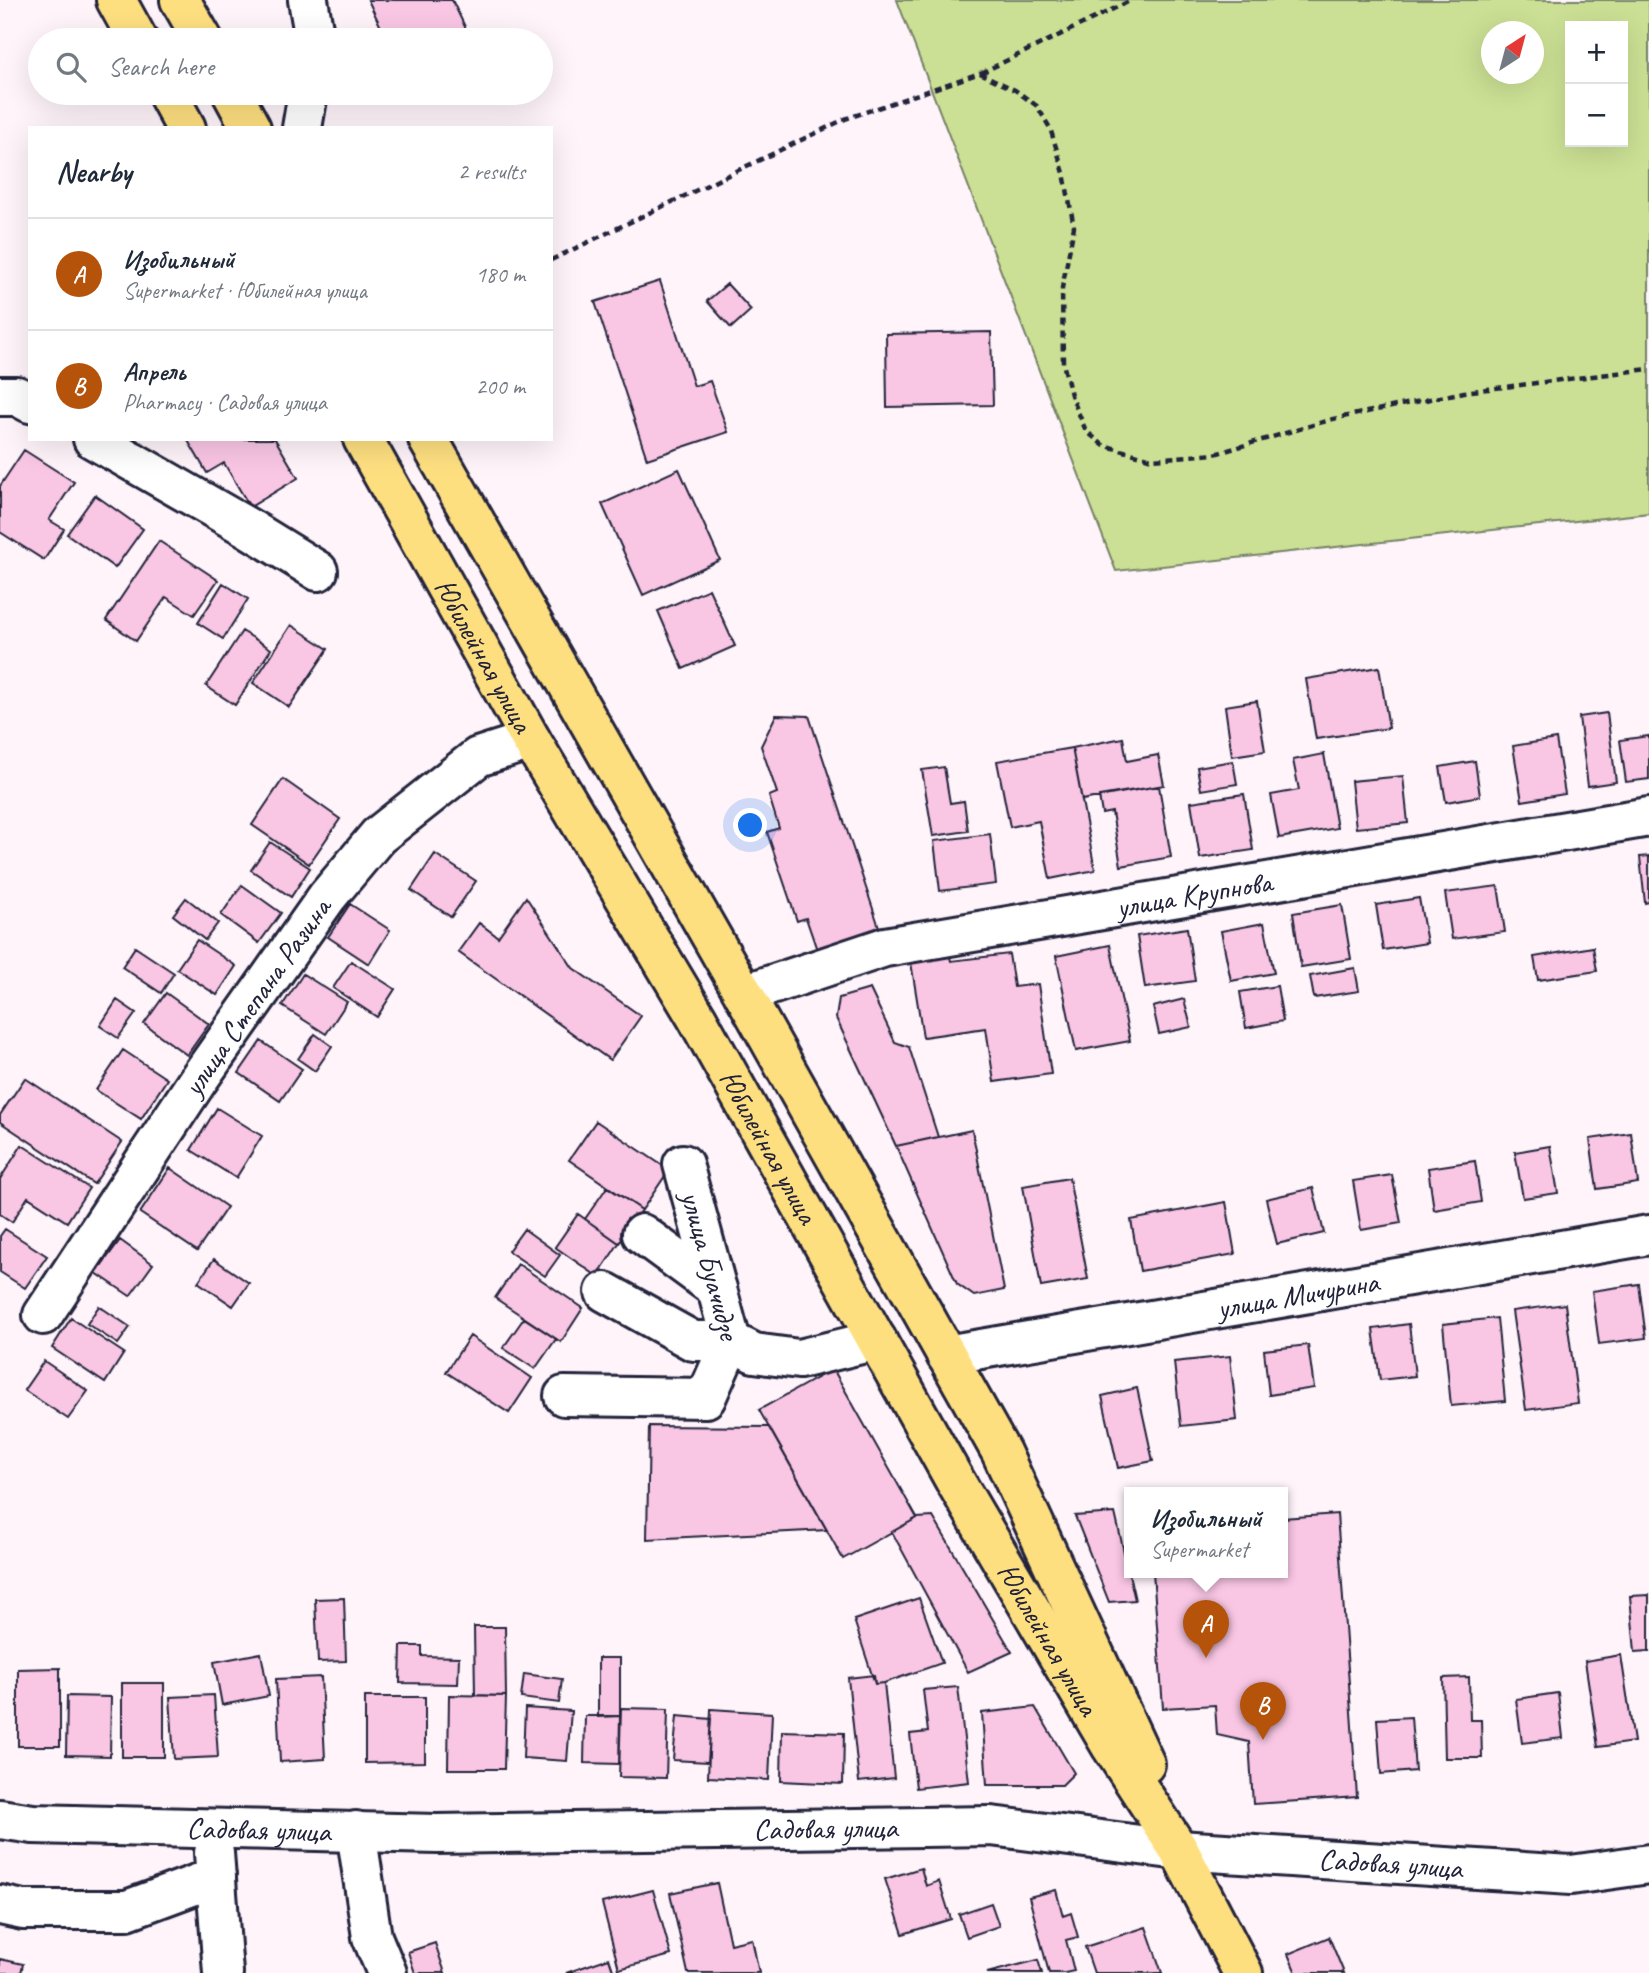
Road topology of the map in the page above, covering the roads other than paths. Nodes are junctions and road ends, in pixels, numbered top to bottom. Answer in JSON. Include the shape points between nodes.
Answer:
{"nodes":[{"id":1,"x":116,"y":0,"type":"edge"},
{"id":2,"x":180,"y":0,"type":"edge"},
{"id":3,"x":308,"y":0,"type":"edge"},
{"id":4,"x":131,"y":28,"type":"edge"},
{"id":5,"x":196,"y":28,"type":"edge"},
{"id":6,"x":313,"y":28,"type":"edge"},
{"id":7,"x":174,"y":105,"type":"edge"},
{"id":8,"x":239,"y":105,"type":"edge"},
{"id":9,"x":306,"y":105,"type":"edge"},
{"id":10,"x":185,"y":126,"type":"edge"},
{"id":11,"x":250,"y":126,"type":"edge"},
{"id":12,"x":302,"y":126,"type":"edge"},
{"id":13,"x":0,"y":396,"type":"edge"},
{"id":14,"x":28,"y":402,"type":"edge"},
{"id":15,"x":364,"y":441,"type":"edge"},
{"id":16,"x":429,"y":441,"type":"edge"},
{"id":17,"x":115,"y":444,"type":"edge"},
{"id":18,"x":318,"y":571,"type":"dead end"},
{"id":19,"x":531,"y":740,"type":"junction"},
{"id":20,"x":1649,"y":817,"type":"edge"},
{"id":21,"x":744,"y":994,"type":"junction"},
{"id":22,"x":683,"y":1164,"type":"dead end"},
{"id":23,"x":642,"y":1234,"type":"dead end"},
{"id":24,"x":1649,"y":1236,"type":"edge"},
{"id":25,"x":717,"y":1289,"type":"junction"},
{"id":26,"x":605,"y":1292,"type":"dead end"},
{"id":27,"x":43,"y":1315,"type":"dead end"},
{"id":28,"x":877,"y":1340,"type":"junction"},
{"id":29,"x":731,"y":1341,"type":"junction"},
{"id":30,"x":946,"y":1354,"type":"junction"},
{"id":31,"x":564,"y":1396,"type":"dead end"},
{"id":32,"x":0,"y":1819,"type":"edge"},
{"id":33,"x":212,"y":1828,"type":"junction"},
{"id":34,"x":356,"y":1832,"type":"junction"},
{"id":35,"x":1179,"y":1850,"type":"junction"},
{"id":36,"x":1649,"y":1864,"type":"edge"},
{"id":37,"x":216,"y":1877,"type":"junction"},
{"id":38,"x":0,"y":1905,"type":"edge"},
{"id":39,"x":223,"y":1973,"type":"edge"},
{"id":40,"x":387,"y":1973,"type":"edge"},
{"id":41,"x":1243,"y":1973,"type":"edge"}],
"edges":[{"from":1,"to":4,"type":"main road"},
{"from":2,"to":5,"type":"main road"},
{"from":3,"to":6,"type":"street"},
{"from":7,"to":10,"type":"main road"},
{"from":8,"to":11,"type":"main road"},
{"from":9,"to":12,"type":"street"},
{"from":13,"to":14,"type":"street","via":[[18,396]]},
{"from":15,"to":19,"type":"main road","name":"Юбилейная улица"},
{"from":16,"to":21,"type":"main road","name":"Юбилейная улица"},
{"from":17,"to":18,"type":"street"},
{"from":19,"to":27,"type":"street","name":"улица Степана Разина","via":[[478,757],[378,836],[327,897],[198,1080]]},
{"from":19,"to":28,"type":"main road","name":"Юбилейная улица","via":[[697,1018]]},
{"from":20,"to":21,"type":"street","name":"улица Крупнова","via":[[885,947]]},
{"from":21,"to":30,"type":"main road","name":"Юбилейная улица"},
{"from":22,"to":25,"type":"street","name":"улица Буачидзе"},
{"from":23,"to":25,"type":"street"},
{"from":24,"to":30,"type":"street","name":"улица Мичурина"},
{"from":25,"to":29,"type":"street","name":"улица Буачидзе"},
{"from":26,"to":29,"type":"street","via":[[693,1341]]},
{"from":28,"to":29,"type":"street","name":"улица Буачидзе","via":[[799,1359],[754,1353]]},
{"from":28,"to":35,"type":"main road","name":"Юбилейная улица","via":[[1111,1746]]},
{"from":29,"to":31,"type":"street","via":[[706,1398]]},
{"from":30,"to":35,"type":"main road","name":"Юбилейная улица","via":[[1001,1452],[1134,1737]]},
{"from":32,"to":33,"type":"street","name":"Садовая улица","via":[[33,1825]]},
{"from":33,"to":34,"type":"street","name":"Садовая улица"},
{"from":33,"to":37,"type":"street"},
{"from":34,"to":35,"type":"street","name":"Садовая улица","via":[[991,1826]]},
{"from":34,"to":40,"type":"street","via":[[372,1937]]},
{"from":35,"to":36,"type":"street","name":"Садовая улица","via":[[1571,1875]]},
{"from":35,"to":41,"type":"main road","name":"Юбилейная улица"},
{"from":37,"to":38,"type":"street","via":[[127,1910],[23,1910]]},
{"from":37,"to":39,"type":"street"}]}
